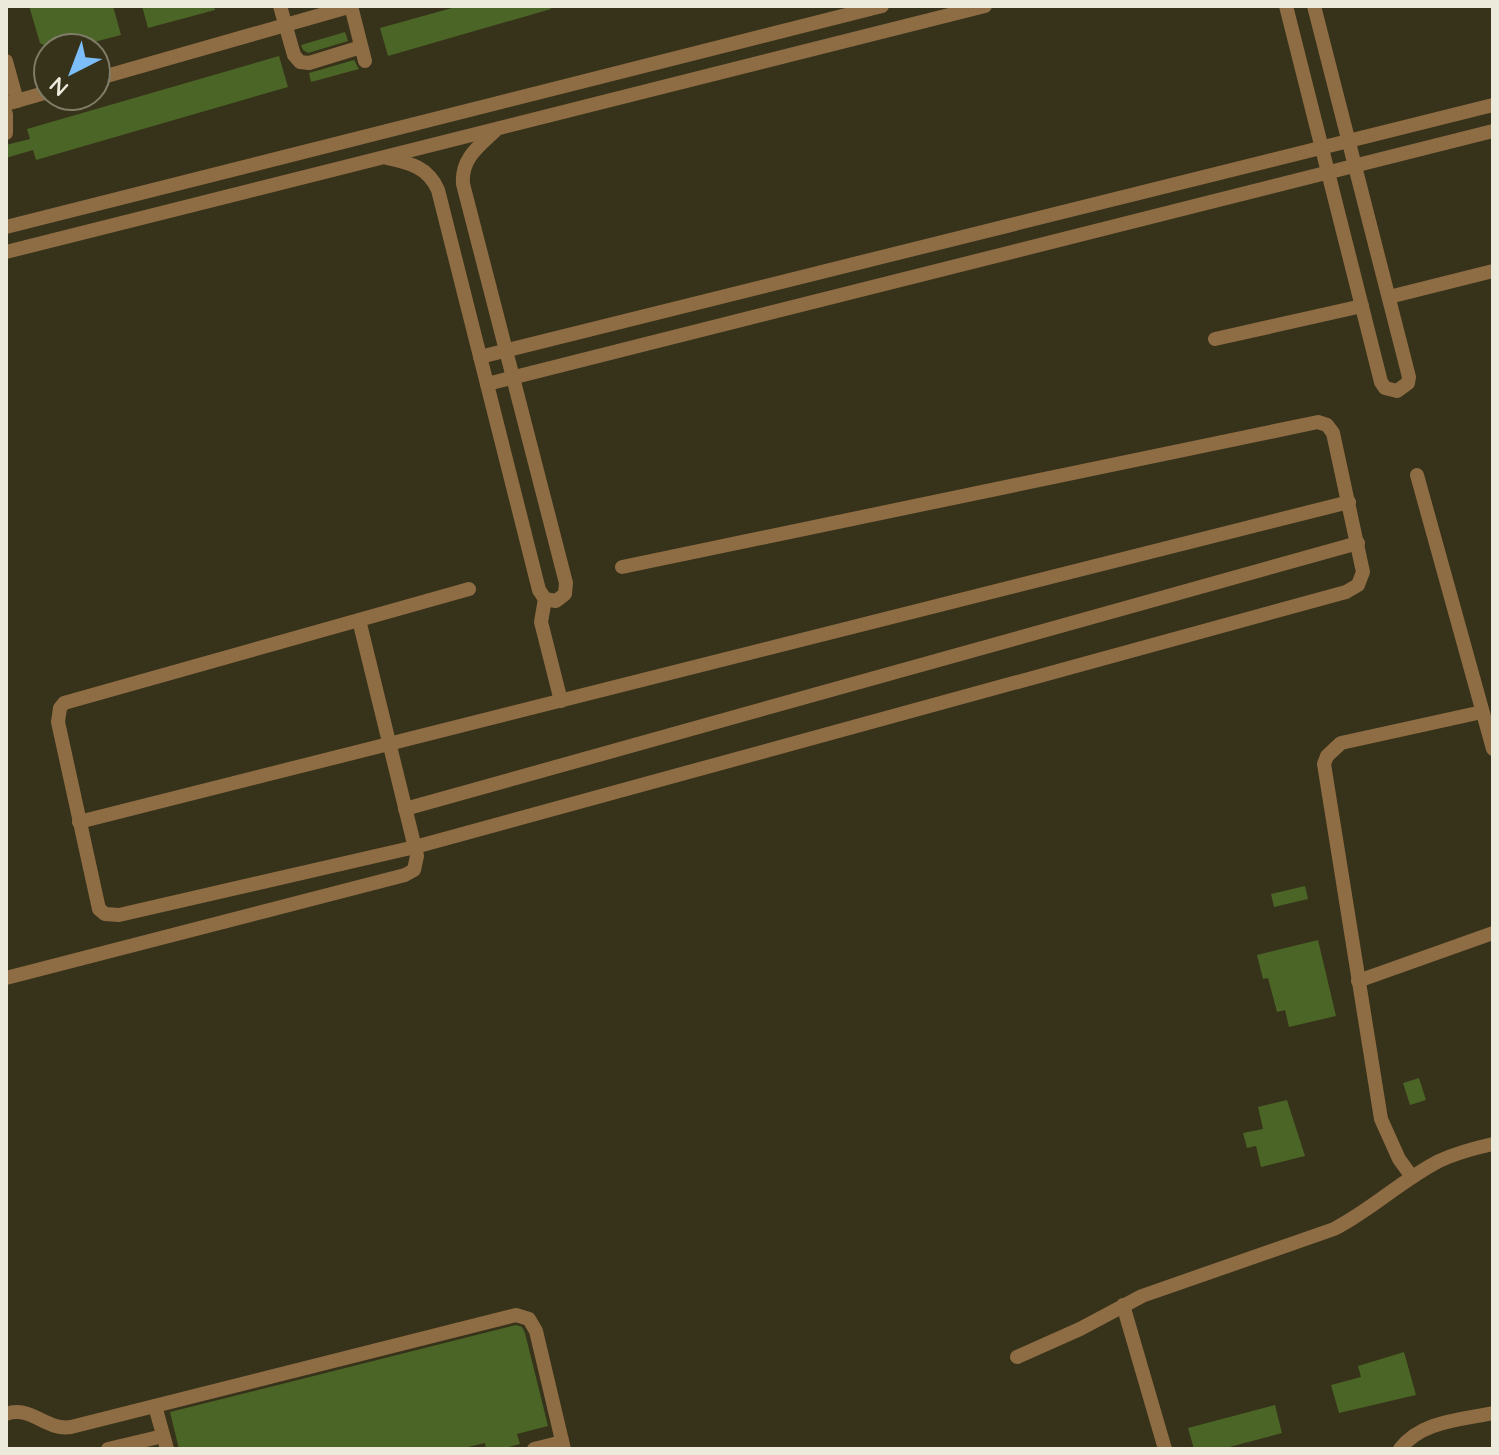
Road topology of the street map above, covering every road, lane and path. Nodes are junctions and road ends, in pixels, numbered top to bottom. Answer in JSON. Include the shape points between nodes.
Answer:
{"nodes":[{"id":1,"x":280,"y":6,"type":"edge"},
{"id":2,"x":352,"y":6,"type":"edge"},
{"id":3,"x":882,"y":6,"type":"edge"},
{"id":4,"x":985,"y":6,"type":"edge"},
{"id":5,"x":1286,"y":6,"type":"edge"},
{"id":6,"x":1319,"y":7,"type":"edge"},
{"id":7,"x":285,"y":24,"type":"junction"},
{"id":8,"x":6,"y":61,"type":"edge"},
{"id":9,"x":112,"y":74,"type":"edge"},
{"id":10,"x":32,"y":96,"type":"edge"},
{"id":11,"x":12,"y":102,"type":"edge"},
{"id":12,"x":1493,"y":105,"type":"edge"},
{"id":13,"x":6,"y":114,"type":"edge"},
{"id":14,"x":412,"y":124,"type":"junction"},
{"id":15,"x":497,"y":129,"type":"junction"},
{"id":16,"x":1493,"y":131,"type":"edge"},
{"id":17,"x":6,"y":133,"type":"edge"},
{"id":18,"x":1349,"y":142,"type":"junction"},
{"id":19,"x":416,"y":149,"type":"junction"},
{"id":20,"x":1322,"y":149,"type":"junction"},
{"id":21,"x":383,"y":156,"type":"junction"},
{"id":22,"x":1355,"y":165,"type":"junction"},
{"id":23,"x":1328,"y":171,"type":"junction"},
{"id":24,"x":6,"y":227,"type":"edge"},
{"id":25,"x":6,"y":252,"type":"edge"},
{"id":26,"x":1493,"y":271,"type":"edge"},
{"id":27,"x":1389,"y":297,"type":"junction"},
{"id":28,"x":1362,"y":306,"type":"junction"},
{"id":29,"x":1215,"y":339,"type":"dead end"},
{"id":30,"x":506,"y":350,"type":"junction"},
{"id":31,"x":480,"y":357,"type":"junction"},
{"id":32,"x":513,"y":377,"type":"junction"},
{"id":33,"x":487,"y":384,"type":"junction"},
{"id":34,"x":1417,"y":475,"type":"dead end"},
{"id":35,"x":1349,"y":502,"type":"junction"},
{"id":36,"x":1358,"y":543,"type":"junction"},
{"id":37,"x":622,"y":567,"type":"dead end"},
{"id":38,"x":469,"y":589,"type":"dead end"},
{"id":39,"x":545,"y":599,"type":"junction"},
{"id":40,"x":359,"y":620,"type":"junction"},
{"id":41,"x":561,"y":701,"type":"junction"},
{"id":42,"x":1482,"y":712,"type":"junction"},
{"id":43,"x":389,"y":744,"type":"junction"},
{"id":44,"x":1493,"y":749,"type":"edge"},
{"id":45,"x":405,"y":809,"type":"junction"},
{"id":46,"x":79,"y":822,"type":"junction"},
{"id":47,"x":415,"y":847,"type":"junction"},
{"id":48,"x":1493,"y":933,"type":"edge"},
{"id":49,"x":6,"y":978,"type":"edge"},
{"id":50,"x":1358,"y":981,"type":"junction"},
{"id":51,"x":1493,"y":1144,"type":"edge"},
{"id":52,"x":1412,"y":1177,"type":"junction"},
{"id":53,"x":1123,"y":1305,"type":"junction"},
{"id":54,"x":1017,"y":1357,"type":"dead end"},
{"id":55,"x":155,"y":1406,"type":"junction"},
{"id":56,"x":1493,"y":1413,"type":"edge"},
{"id":57,"x":6,"y":1414,"type":"edge"},
{"id":58,"x":165,"y":1443,"type":"edge"},
{"id":59,"x":563,"y":1445,"type":"edge"},
{"id":60,"x":108,"y":1449,"type":"edge"},
{"id":61,"x":534,"y":1449,"type":"edge"},
{"id":62,"x":1165,"y":1449,"type":"edge"},
{"id":63,"x":1400,"y":1449,"type":"edge"}],
"edges":[{"from":1,"to":7,"type":"street"},
{"from":2,"to":7,"type":"street"},
{"from":2,"to":7,"type":"street","via":[[363,54],[300,62]]},
{"from":3,"to":14,"type":"street"},
{"from":4,"to":15,"type":"street"},
{"from":5,"to":20,"type":"street"},
{"from":6,"to":18,"type":"street"},
{"from":7,"to":9,"type":"street"},
{"from":8,"to":11,"type":"street"},
{"from":10,"to":11,"type":"street"},
{"from":12,"to":18,"type":"street"},
{"from":13,"to":17,"type":"street"},
{"from":14,"to":19,"type":"street","via":[[423,133]]},
{"from":14,"to":24,"type":"street"},
{"from":15,"to":19,"type":"street"},
{"from":15,"to":30,"type":"street","via":[[469,156],[462,175]]},
{"from":16,"to":22,"type":"street"},
{"from":18,"to":20,"type":"street"},
{"from":18,"to":22,"type":"street"},
{"from":19,"to":21,"type":"street"},
{"from":20,"to":23,"type":"street"},
{"from":20,"to":30,"type":"street"},
{"from":21,"to":25,"type":"street"},
{"from":21,"to":31,"type":"street","via":[[419,167],[434,181]]},
{"from":22,"to":23,"type":"street"},
{"from":22,"to":27,"type":"street"},
{"from":23,"to":28,"type":"street"},
{"from":23,"to":32,"type":"street"},
{"from":26,"to":27,"type":"street"},
{"from":27,"to":28,"type":"street","via":[[1409,377],[1397,391],[1381,382]]},
{"from":28,"to":29,"type":"street"},
{"from":30,"to":31,"type":"street"},
{"from":30,"to":32,"type":"street"},
{"from":31,"to":33,"type":"street"},
{"from":32,"to":33,"type":"street"},
{"from":32,"to":39,"type":"street","via":[[566,583],[561,599]]},
{"from":33,"to":39,"type":"street"},
{"from":34,"to":42,"type":"street"},
{"from":35,"to":36,"type":"street"},
{"from":35,"to":37,"type":"street","via":[[1333,433],[1318,422]]},
{"from":35,"to":41,"type":"street"},
{"from":36,"to":45,"type":"street"},
{"from":36,"to":47,"type":"street","via":[[1363,572],[1358,585],[1346,592]]},
{"from":38,"to":40,"type":"street"},
{"from":39,"to":41,"type":"street","via":[[541,622]]},
{"from":40,"to":43,"type":"street"},
{"from":40,"to":46,"type":"street","via":[[64,703],[58,722]]},
{"from":41,"to":43,"type":"street"},
{"from":42,"to":44,"type":"street"},
{"from":42,"to":50,"type":"street","via":[[1350,740],[1327,756],[1324,774]]},
{"from":43,"to":45,"type":"street"},
{"from":43,"to":46,"type":"street"},
{"from":45,"to":47,"type":"street"},
{"from":46,"to":47,"type":"street","via":[[99,909],[112,916]]},
{"from":47,"to":49,"type":"street","via":[[416,866],[405,875]]},
{"from":48,"to":50,"type":"street"},
{"from":50,"to":52,"type":"street","via":[[1381,1119]]},
{"from":51,"to":52,"type":"street","via":[[1469,1149]]},
{"from":52,"to":53,"type":"street","via":[[1334,1229]]},
{"from":53,"to":54,"type":"street"},
{"from":53,"to":62,"type":"street"},
{"from":55,"to":57,"type":"street","via":[[63,1428],[24,1411]]},
{"from":55,"to":58,"type":"street"},
{"from":55,"to":59,"type":"street","via":[[516,1315],[529,1319],[536,1331]]},
{"from":56,"to":63,"type":"street","via":[[1434,1426]]},
{"from":58,"to":60,"type":"street"},
{"from":59,"to":61,"type":"street"}]}
